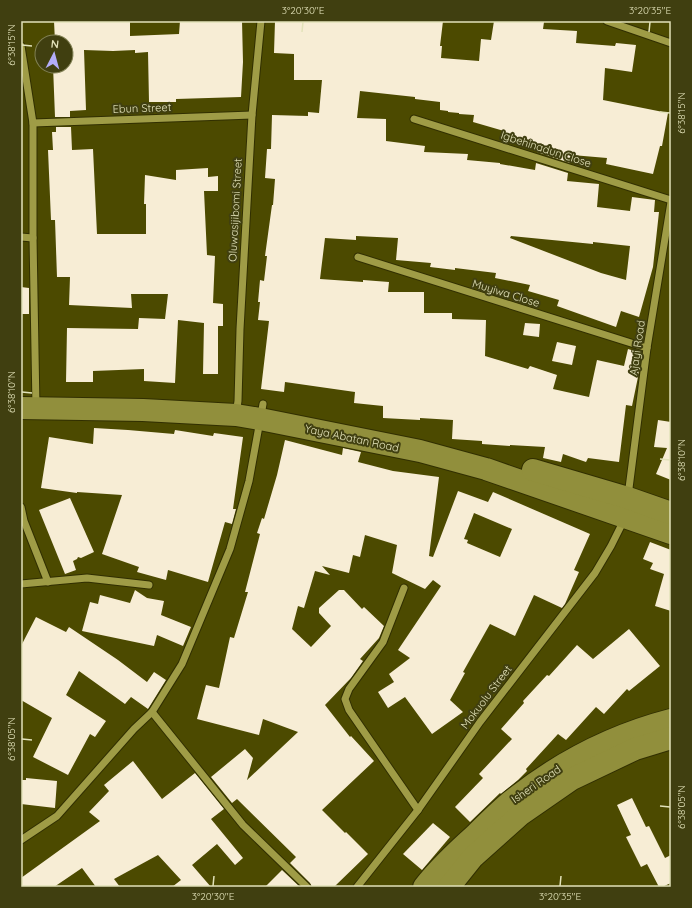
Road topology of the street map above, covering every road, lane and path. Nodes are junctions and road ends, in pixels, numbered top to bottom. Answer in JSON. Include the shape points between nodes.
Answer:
{"nodes":[{"id":1,"x":261,"y":21,"type":"edge"},
{"id":2,"x":607,"y":21,"type":"edge"},
{"id":3,"x":671,"y":43,"type":"edge"},
{"id":4,"x":21,"y":46,"type":"edge"},
{"id":5,"x":252,"y":115,"type":"junction"},
{"id":6,"x":414,"y":119,"type":"dead end"},
{"id":7,"x":33,"y":124,"type":"junction"},
{"id":8,"x":671,"y":201,"type":"edge"},
{"id":9,"x":669,"y":230,"type":"edge"},
{"id":10,"x":21,"y":237,"type":"edge"},
{"id":11,"x":33,"y":238,"type":"junction"},
{"id":12,"x":358,"y":257,"type":"dead end"},
{"id":13,"x":647,"y":348,"type":"junction"},
{"id":14,"x":28,"y":402,"type":"edge"},
{"id":15,"x":237,"y":408,"type":"junction"},
{"id":16,"x":262,"y":412,"type":"junction"},
{"id":17,"x":21,"y":507,"type":"edge"},
{"id":18,"x":627,"y":507,"type":"junction"},
{"id":19,"x":671,"y":513,"type":"edge"},
{"id":20,"x":671,"y":533,"type":"edge"},
{"id":21,"x":48,"y":582,"type":"junction"},
{"id":22,"x":21,"y":584,"type":"edge"},
{"id":23,"x":149,"y":585,"type":"dead end"},
{"id":24,"x":404,"y":588,"type":"dead end"},
{"id":25,"x":152,"y":712,"type":"junction"},
{"id":26,"x":671,"y":720,"type":"edge"},
{"id":27,"x":671,"y":738,"type":"edge"},
{"id":28,"x":418,"y":810,"type":"junction"},
{"id":29,"x":21,"y":840,"type":"edge"},
{"id":30,"x":426,"y":886,"type":"edge"},
{"id":31,"x":307,"y":887,"type":"edge"},
{"id":32,"x":357,"y":887,"type":"edge"},
{"id":33,"x":449,"y":887,"type":"edge"}],
"edges":[{"from":1,"to":5,"type":"street","name":"Oluwasijibomi Street"},
{"from":2,"to":3,"type":"street"},
{"from":4,"to":7,"type":"street"},
{"from":5,"to":7,"type":"street","name":"Ebun Street"},
{"from":5,"to":15,"type":"street","name":"Oluwasijibomi Street"},
{"from":6,"to":8,"type":"street","name":"Igbehinadun Close"},
{"from":7,"to":11,"type":"street"},
{"from":8,"to":9,"type":"street","name":"Ajayi Road"},
{"from":9,"to":13,"type":"street","name":"Ajayi Road"},
{"from":10,"to":11,"type":"street"},
{"from":11,"to":14,"type":"street"},
{"from":12,"to":13,"type":"street","name":"Muyiwa Close"},
{"from":13,"to":18,"type":"street","name":"Ajayi Road"},
{"from":14,"to":15,"type":"main road","name":"Yaya Abatan Road","via":[[143,410]]},
{"from":15,"to":16,"type":"main road","name":"Yaya Abatan Road"},
{"from":16,"to":18,"type":"main road","name":"Yaya Abatan Road"},
{"from":16,"to":25,"type":"street","via":[[250,480],[230,550],[182,664]]},
{"from":17,"to":21,"type":"street"},
{"from":18,"to":19,"type":"main road","name":"Yaya Abatan Road"},
{"from":18,"to":20,"type":"main road","name":"Yaya Abatan Road"},
{"from":18,"to":28,"type":"street","name":"Mokuolu Street","via":[[611,546],[595,573],[480,722]]},
{"from":21,"to":22,"type":"street"},
{"from":21,"to":23,"type":"street","via":[[87,578]]},
{"from":24,"to":28,"type":"street","via":[[383,642],[349,689],[345,699],[349,710]]},
{"from":25,"to":29,"type":"street","via":[[57,816]]},
{"from":25,"to":31,"type":"street","via":[[243,825]]},
{"from":26,"to":30,"type":"main road","name":"Isheri Road","via":[[643,727],[549,773],[509,802]]},
{"from":27,"to":33,"type":"main road","name":"Isheri Road","via":[[634,749],[572,779],[520,815],[473,857]]},
{"from":28,"to":32,"type":"street","name":"Mokuolu Street"}]}
